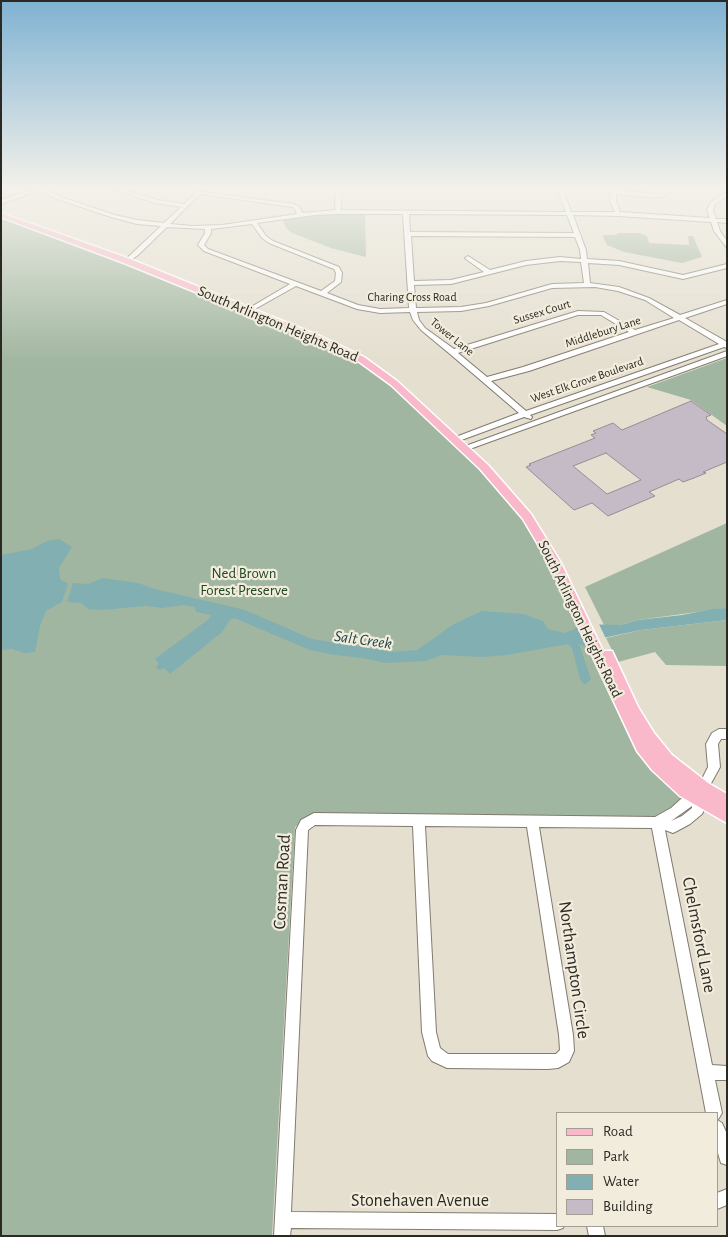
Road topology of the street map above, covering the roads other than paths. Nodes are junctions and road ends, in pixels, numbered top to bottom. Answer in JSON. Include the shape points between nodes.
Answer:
{"nodes":[{"id":1,"x":93,"y":247,"type":"edge"},
{"id":2,"x":97,"y":247,"type":"edge"},
{"id":3,"x":139,"y":247,"type":"edge"},
{"id":4,"x":203,"y":247,"type":"edge"},
{"id":5,"x":283,"y":247,"type":"edge"},
{"id":6,"x":409,"y":247,"type":"edge"},
{"id":7,"x":581,"y":247,"type":"edge"},
{"id":8,"x":127,"y":258,"type":"junction"},
{"id":9,"x":468,"y":258,"type":"dead end"},
{"id":10,"x":584,"y":259,"type":"junction"},
{"id":11,"x":727,"y":266,"type":"edge"},
{"id":12,"x":488,"y":272,"type":"junction"},
{"id":13,"x":411,"y":283,"type":"junction"},
{"id":14,"x":295,"y":284,"type":"junction"},
{"id":15,"x":587,"y":284,"type":"junction"},
{"id":16,"x":322,"y":294,"type":"junction"},
{"id":17,"x":727,"y":302,"type":"edge"},
{"id":18,"x":253,"y":308,"type":"junction"},
{"id":19,"x":413,"y":311,"type":"junction"},
{"id":20,"x":680,"y":318,"type":"junction"},
{"id":21,"x":635,"y":333,"type":"junction"},
{"id":22,"x":726,"y":347,"type":"edge"},
{"id":23,"x":453,"y":352,"type":"junction"},
{"id":24,"x":486,"y":380,"type":"junction"},
{"id":25,"x":524,"y":414,"type":"junction"},
{"id":26,"x":534,"y":422,"type":"junction"},
{"id":27,"x":464,"y":442,"type":"junction"},
{"id":28,"x":727,"y":734,"type":"edge"},
{"id":29,"x":700,"y":794,"type":"junction"},
{"id":30,"x":727,"y":802,"type":"edge"},
{"id":31,"x":727,"y":816,"type":"edge"},
{"id":32,"x":419,"y":821,"type":"junction"},
{"id":33,"x":532,"y":821,"type":"junction"},
{"id":34,"x":657,"y":823,"type":"junction"},
{"id":35,"x":705,"y":1072,"type":"junction"},
{"id":36,"x":727,"y":1073,"type":"edge"},
{"id":37,"x":714,"y":1112,"type":"edge"},
{"id":38,"x":718,"y":1131,"type":"edge"},
{"id":39,"x":727,"y":1157,"type":"edge"},
{"id":40,"x":556,"y":1222,"type":"edge"},
{"id":41,"x":283,"y":1228,"type":"edge"}],
"edges":[{"from":1,"to":8,"type":"main road","name":"South Arlington Heights Road"},
{"from":2,"to":8,"type":"main road","name":"South Arlington Heights Road"},
{"from":3,"to":8,"type":"street"},
{"from":4,"to":14,"type":"street","name":"Charing Cross Road"},
{"from":5,"to":16,"type":"street","via":[[337,268],[340,273],[338,282]]},
{"from":6,"to":13,"type":"street","name":"Tower Lane"},
{"from":7,"to":10,"type":"street"},
{"from":8,"to":18,"type":"main road","name":"South Arlington Heights Road"},
{"from":8,"to":27,"type":"main road","name":"South Arlington Heights Road","via":[[355,356],[394,383]]},
{"from":9,"to":12,"type":"street"},
{"from":10,"to":11,"type":"street","via":[[683,277]]},
{"from":10,"to":12,"type":"street","via":[[543,260]]},
{"from":10,"to":15,"type":"street"},
{"from":12,"to":13,"type":"street","via":[[451,282]]},
{"from":13,"to":19,"type":"street","name":"Tower Lane"},
{"from":14,"to":16,"type":"street","name":"Charing Cross Road"},
{"from":14,"to":18,"type":"street"},
{"from":15,"to":19,"type":"street","name":"Charing Cross Road","via":[[552,286],[461,309]]},
{"from":15,"to":20,"type":"street","name":"Charing Cross Road","via":[[636,295]]},
{"from":16,"to":19,"type":"street","name":"Charing Cross Road","via":[[366,309]]},
{"from":17,"to":20,"type":"street","name":"Middlebury Lane"},
{"from":18,"to":27,"type":"main road","name":"South Arlington Heights Road","via":[[343,345],[379,365],[400,379]]},
{"from":19,"to":23,"type":"street","name":"Tower Lane","via":[[423,329]]},
{"from":20,"to":21,"type":"street","name":"Middlebury Lane"},
{"from":20,"to":22,"type":"street","name":"Charing Cross Road"},
{"from":21,"to":23,"type":"street","name":"Sussex Court","via":[[602,313],[578,313]]},
{"from":21,"to":24,"type":"street","name":"Middlebury Lane"},
{"from":22,"to":25,"type":"street","name":"West Elk Grove Boulevard"},
{"from":22,"to":26,"type":"street","name":"West Elk Grove Boulevard"},
{"from":23,"to":24,"type":"street","name":"Tower Lane"},
{"from":24,"to":25,"type":"street","name":"Tower Lane"},
{"from":25,"to":26,"type":"street","name":"Tower Lane"},
{"from":25,"to":27,"type":"street","name":"West Elk Grove Boulevard"},
{"from":26,"to":27,"type":"street","name":"West Elk Grove Boulevard"},
{"from":27,"to":29,"type":"main road","name":"South Arlington Heights Road","via":[[527,517],[548,549],[649,737]]},
{"from":28,"to":29,"type":"street","via":[[716,736],[712,744],[714,767]]},
{"from":29,"to":30,"type":"main road","name":"South Arlington Heights Road"},
{"from":29,"to":31,"type":"main road","name":"South Arlington Heights Road"},
{"from":29,"to":34,"type":"street","name":"Cosman Road","via":[[698,810],[686,820],[673,827]]},
{"from":32,"to":33,"type":"street","name":"Cosman Road"},
{"from":32,"to":33,"type":"street","name":"Northampton Circle","via":[[429,1032],[433,1051],[447,1062],[548,1062],[564,1057],[566,1035]]},
{"from":32,"to":41,"type":"street","name":"Cosman Road","via":[[314,819],[302,830]]},
{"from":33,"to":34,"type":"street","name":"Cosman Road"},
{"from":34,"to":35,"type":"street","name":"Chelmsford Lane"},
{"from":35,"to":36,"type":"street"},
{"from":35,"to":37,"type":"street","name":"Chelmsford Lane"},
{"from":38,"to":39,"type":"street"},
{"from":40,"to":41,"type":"street","name":"Stonehaven Avenue"}]}
